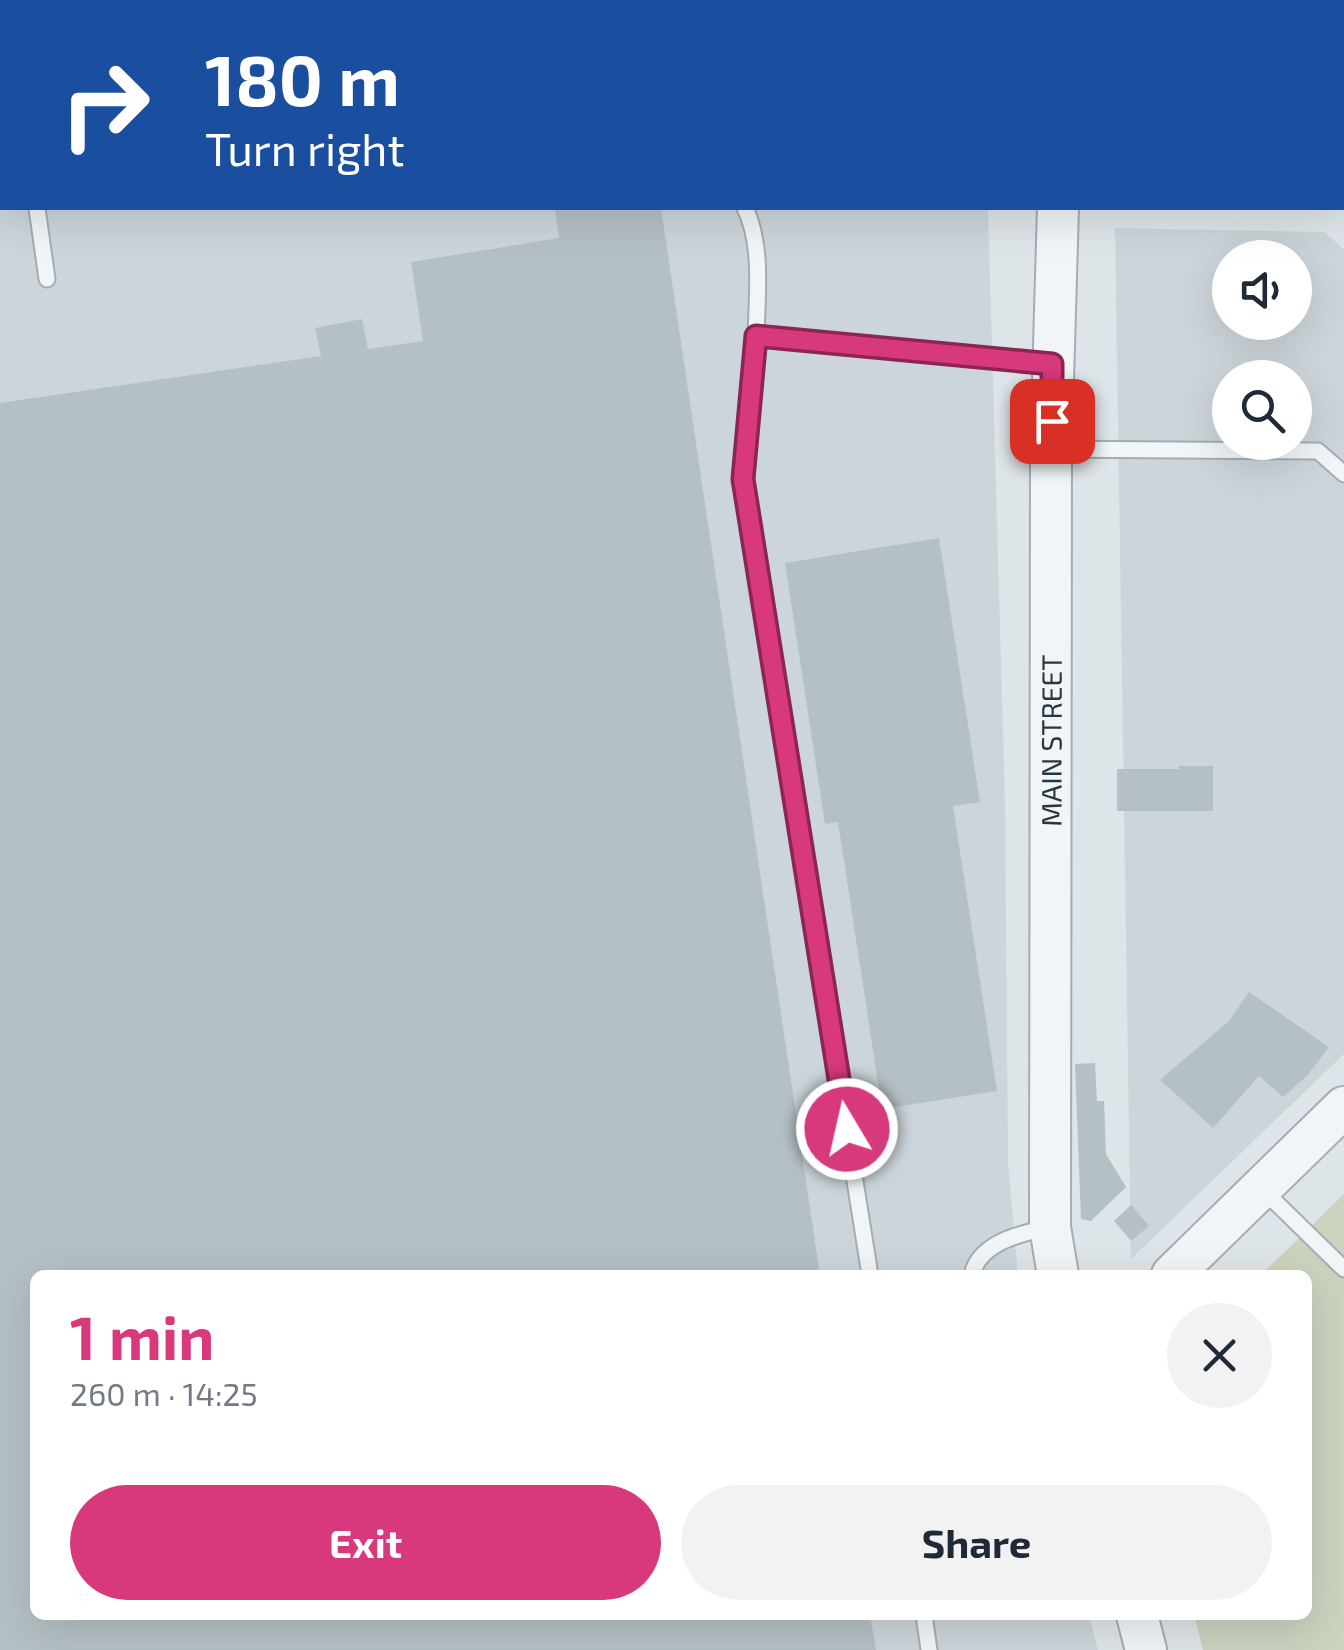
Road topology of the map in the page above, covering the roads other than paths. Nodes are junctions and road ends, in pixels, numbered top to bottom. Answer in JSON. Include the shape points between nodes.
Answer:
{"nodes":[{"id":1,"x":38,"y":210,"type":"edge"},
{"id":2,"x":747,"y":210,"type":"edge"},
{"id":3,"x":1058,"y":210,"type":"edge"},
{"id":4,"x":47,"y":280,"type":"dead end"},
{"id":5,"x":756,"y":336,"type":"junction"},
{"id":6,"x":1052,"y":364,"type":"junction"},
{"id":7,"x":1051,"y":449,"type":"junction"},
{"id":8,"x":1344,"y":474,"type":"edge"},
{"id":9,"x":1344,"y":1107,"type":"edge"},
{"id":10,"x":1261,"y":1188,"type":"junction"},
{"id":11,"x":1050,"y":1227,"type":"junction"},
{"id":12,"x":1344,"y":1269,"type":"edge"},
{"id":13,"x":869,"y":1270,"type":"edge"},
{"id":14,"x":973,"y":1270,"type":"edge"},
{"id":15,"x":1057,"y":1270,"type":"edge"},
{"id":16,"x":1074,"y":1270,"type":"edge"},
{"id":17,"x":1177,"y":1270,"type":"edge"},
{"id":18,"x":925,"y":1620,"type":"edge"},
{"id":19,"x":1138,"y":1620,"type":"edge"},
{"id":20,"x":930,"y":1650,"type":"edge"},
{"id":21,"x":1146,"y":1650,"type":"edge"}],
"edges":[{"from":1,"to":4,"type":"lane"},
{"from":2,"to":5,"type":"lane","via":[[757,273]]},
{"from":3,"to":6,"type":"street","name":"MAIN STREET"},
{"from":5,"to":6,"type":"lane"},
{"from":5,"to":13,"type":"lane","via":[[743,479]]},
{"from":6,"to":7,"type":"street","name":"MAIN STREET"},
{"from":7,"to":8,"type":"lane","via":[[1318,452]]},
{"from":7,"to":11,"type":"street","name":"MAIN STREET"},
{"from":9,"to":10,"type":"street"},
{"from":10,"to":12,"type":"lane"},
{"from":10,"to":17,"type":"street"},
{"from":11,"to":14,"type":"lane","via":[[1008,1237]]},
{"from":11,"to":15,"type":"street","name":"MAIN STREET"},
{"from":11,"to":16,"type":"street"},
{"from":18,"to":20,"type":"lane"},
{"from":19,"to":21,"type":"street"}]}
